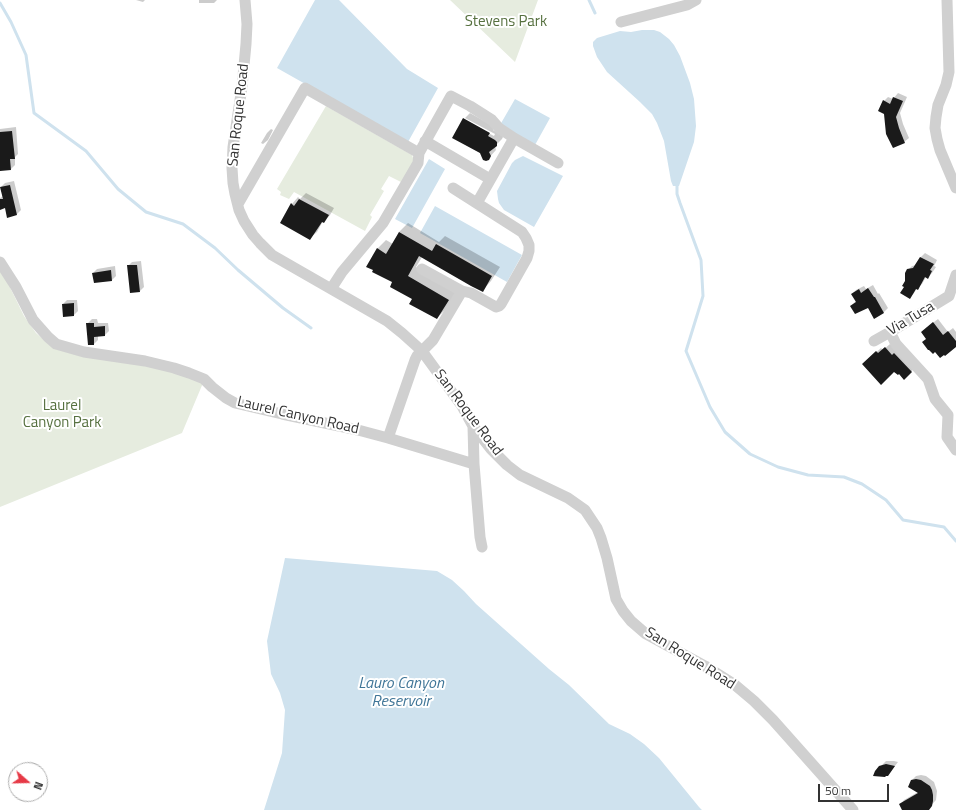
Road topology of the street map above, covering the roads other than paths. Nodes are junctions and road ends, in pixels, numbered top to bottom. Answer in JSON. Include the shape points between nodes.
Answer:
{"nodes":[{"id":1,"x":245,"y":0,"type":"edge"},
{"id":2,"x":696,"y":0,"type":"edge"},
{"id":3,"x":947,"y":0,"type":"edge"},
{"id":4,"x":621,"y":22,"type":"dead end"},
{"id":5,"x":514,"y":138,"type":"junction"},
{"id":6,"x":425,"y":141,"type":"junction"},
{"id":7,"x":419,"y":152,"type":"junction"},
{"id":8,"x":558,"y":163,"type":"dead end"},
{"id":9,"x":490,"y":179,"type":"junction"},
{"id":10,"x":453,"y":188,"type":"dead end"},
{"id":11,"x":956,"y":188,"type":"edge"},
{"id":12,"x":477,"y":203,"type":"junction"},
{"id":13,"x":238,"y":204,"type":"junction"},
{"id":14,"x":0,"y":262,"type":"edge"},
{"id":15,"x":422,"y":269,"type":"dead end"},
{"id":16,"x":956,"y":275,"type":"edge"},
{"id":17,"x":330,"y":289,"type":"junction"},
{"id":18,"x":462,"y":291,"type":"junction"},
{"id":19,"x":890,"y":332,"type":"junction"},
{"id":20,"x":874,"y":341,"type":"dead end"},
{"id":21,"x":422,"y":351,"type":"junction"},
{"id":22,"x":473,"y":426,"type":"junction"},
{"id":23,"x":388,"y":438,"type":"junction"},
{"id":24,"x":956,"y":450,"type":"edge"},
{"id":25,"x":474,"y":464,"type":"junction"},
{"id":26,"x":482,"y":547,"type":"dead end"},
{"id":27,"x":853,"y":810,"type":"edge"}],
"edges":[{"from":1,"to":13,"type":"street","name":"San Roque Road","via":[[246,44],[232,168]]},
{"from":2,"to":4,"type":"street","via":[[687,5]]},
{"from":3,"to":11,"type":"street","via":[[949,72],[938,106],[935,128],[940,150]]},
{"from":5,"to":6,"type":"street","via":[[498,128],[492,120],[451,96]]},
{"from":5,"to":8,"type":"street"},
{"from":5,"to":9,"type":"street"},
{"from":6,"to":7,"type":"street"},
{"from":6,"to":9,"type":"street"},
{"from":7,"to":13,"type":"street","via":[[305,88]]},
{"from":7,"to":17,"type":"street","via":[[418,163],[383,223]]},
{"from":9,"to":12,"type":"street"},
{"from":10,"to":12,"type":"street"},
{"from":12,"to":18,"type":"street","via":[[522,232],[529,251],[499,306],[496,307],[471,293]]},
{"from":13,"to":17,"type":"street","name":"San Roque Road","via":[[244,221],[268,251]]},
{"from":14,"to":23,"type":"street","name":"Laurel Canyon Road","via":[[33,320],[56,344],[84,352],[145,361],[189,372],[204,379],[235,403]]},
{"from":15,"to":18,"type":"street"},
{"from":16,"to":19,"type":"street","name":"Via Tusa","via":[[949,296]]},
{"from":17,"to":21,"type":"street","name":"San Roque Road","via":[[387,321]]},
{"from":18,"to":21,"type":"street","via":[[434,340]]},
{"from":19,"to":20,"type":"street","name":"Via Tusa"},
{"from":19,"to":24,"type":"street","via":[[896,344],[928,379],[935,399],[948,415],[947,437]]},
{"from":21,"to":22,"type":"street","name":"San Roque Road","via":[[462,406]]},
{"from":21,"to":23,"type":"street","via":[[415,360]]},
{"from":22,"to":25,"type":"street"},
{"from":22,"to":27,"type":"street","name":"San Roque Road","via":[[507,465],[585,510],[602,538],[616,599],[631,621],[646,634],[705,666],[754,701]]},
{"from":23,"to":25,"type":"street","name":"Laurel Canyon Road"},
{"from":25,"to":26,"type":"street"}]}
